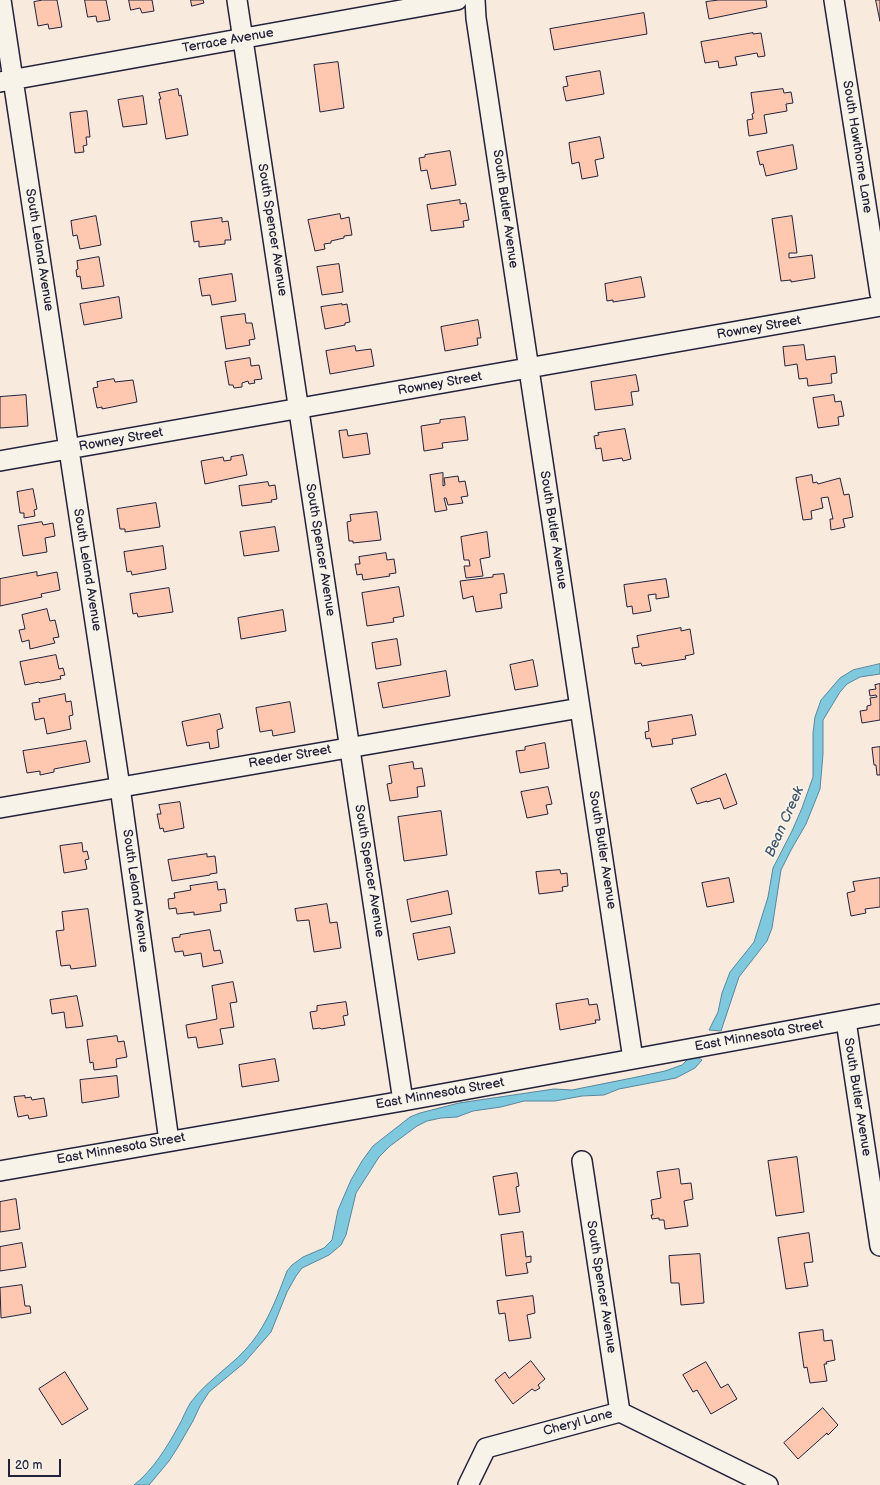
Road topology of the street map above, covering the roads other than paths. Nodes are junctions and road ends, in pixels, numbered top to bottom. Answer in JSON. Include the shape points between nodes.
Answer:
{"nodes":[{"id":1,"x":1,"y":0,"type":"edge"},
{"id":2,"x":237,"y":0,"type":"edge"},
{"id":3,"x":457,"y":0,"type":"edge"},
{"id":4,"x":475,"y":0,"type":"edge"},
{"id":5,"x":834,"y":0,"type":"edge"},
{"id":6,"x":243,"y":39,"type":"junction"},
{"id":7,"x":7,"y":81,"type":"edge"},
{"id":8,"x":880,"y":294,"type":"edge"},
{"id":9,"x":880,"y":306,"type":"edge"},
{"id":10,"x":529,"y":368,"type":"junction"},
{"id":11,"x":299,"y":408,"type":"junction"},
{"id":12,"x":69,"y":449,"type":"junction"},
{"id":13,"x":0,"y":461,"type":"edge"},
{"id":14,"x":580,"y":708,"type":"junction"},
{"id":15,"x":350,"y":747,"type":"junction"},
{"id":16,"x":120,"y":787,"type":"junction"},
{"id":17,"x":0,"y":808,"type":"edge"},
{"id":18,"x":880,"y":1014,"type":"edge"},
{"id":19,"x":846,"y":1020,"type":"junction"},
{"id":20,"x":634,"y":1059,"type":"junction"},
{"id":21,"x":404,"y":1101,"type":"junction"},
{"id":22,"x":169,"y":1141,"type":"junction"},
{"id":23,"x":582,"y":1161,"type":"dead end"},
{"id":24,"x":0,"y":1171,"type":"edge"},
{"id":25,"x":880,"y":1246,"type":"edge"},
{"id":26,"x":620,"y":1412,"type":"junction"},
{"id":27,"x":468,"y":1485,"type":"edge"},
{"id":28,"x":768,"y":1485,"type":"edge"}],
"edges":[{"from":1,"to":7,"type":"street","name":"South Leland Avenue"},
{"from":2,"to":6,"type":"street","name":"South Spencer Avenue"},
{"from":3,"to":6,"type":"street","name":"Terrace Avenue"},
{"from":4,"to":10,"type":"street","name":"South Butler Avenue"},
{"from":5,"to":8,"type":"street","name":"South Hawthorne Lane"},
{"from":6,"to":7,"type":"street","name":"Terrace Avenue"},
{"from":6,"to":11,"type":"street","name":"South Spencer Avenue"},
{"from":7,"to":12,"type":"street","name":"South Leland Avenue"},
{"from":9,"to":10,"type":"street","name":"Rowney Street"},
{"from":10,"to":11,"type":"street","name":"Rowney Street"},
{"from":10,"to":14,"type":"street","name":"South Butler Avenue"},
{"from":11,"to":12,"type":"street","name":"Rowney Street"},
{"from":11,"to":15,"type":"street","name":"South Spencer Avenue"},
{"from":12,"to":13,"type":"street","name":"Rowney Street"},
{"from":12,"to":16,"type":"street","name":"South Leland Avenue"},
{"from":14,"to":15,"type":"street","name":"Reeder Street"},
{"from":14,"to":20,"type":"street","name":"South Butler Avenue"},
{"from":15,"to":16,"type":"street","name":"Reeder Street"},
{"from":15,"to":21,"type":"street","name":"South Spencer Avenue"},
{"from":16,"to":17,"type":"street","name":"Reeder Street"},
{"from":16,"to":22,"type":"street","name":"South Leland Avenue"},
{"from":18,"to":19,"type":"street","name":"East Minnesota Street"},
{"from":19,"to":20,"type":"street","name":"East Minnesota Street"},
{"from":19,"to":25,"type":"street","name":"South Butler Avenue"},
{"from":20,"to":21,"type":"street","name":"East Minnesota Street"},
{"from":21,"to":22,"type":"street","name":"East Minnesota Street"},
{"from":22,"to":24,"type":"street","name":"East Minnesota Street"},
{"from":23,"to":26,"type":"street","name":"South Spencer Avenue"},
{"from":26,"to":27,"type":"street","name":"Cheryl Lane","via":[[486,1448]]},
{"from":26,"to":28,"type":"street","name":"Cheryl Lane"}]}
